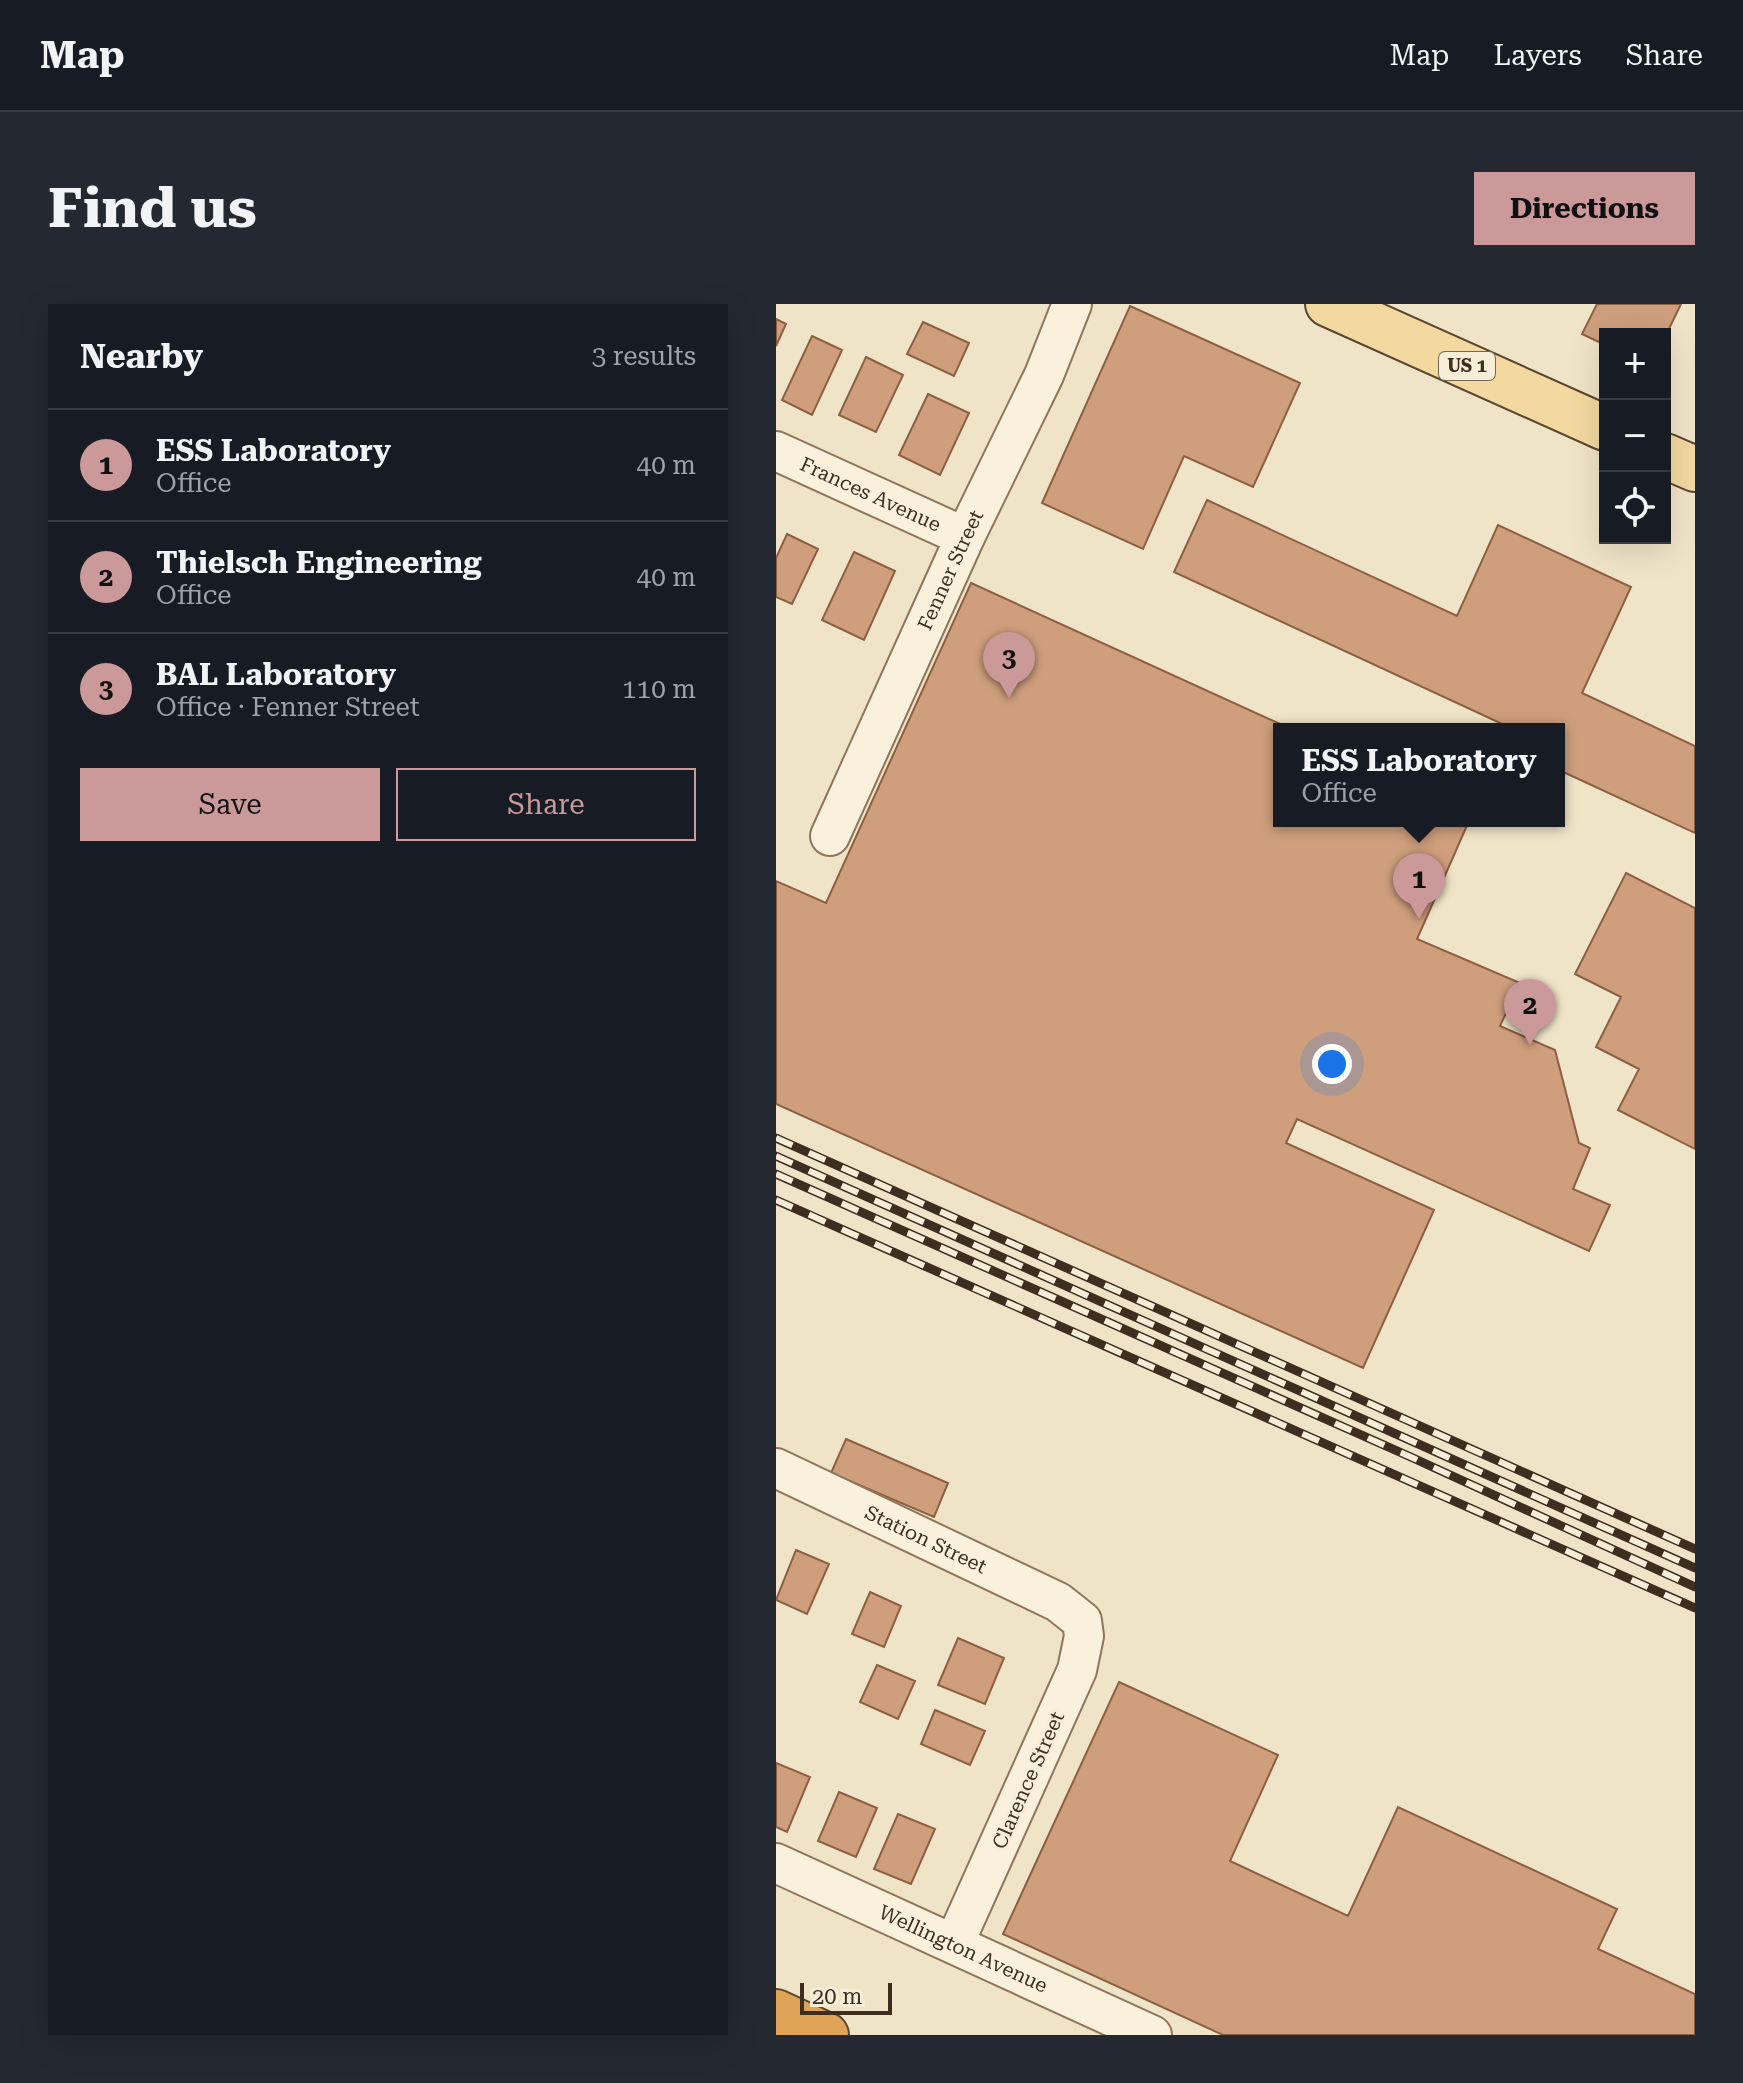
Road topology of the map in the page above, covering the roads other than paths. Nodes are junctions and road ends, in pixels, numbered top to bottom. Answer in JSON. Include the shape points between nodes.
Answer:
{"nodes":[{"id":1,"x":1072,"y":304,"type":"edge"},
{"id":2,"x":1328,"y":304,"type":"edge"},
{"id":3,"x":1599,"y":425,"type":"edge"},
{"id":4,"x":776,"y":451,"type":"edge"},
{"id":5,"x":1671,"y":459,"type":"edge"},
{"id":6,"x":1695,"y":469,"type":"edge"},
{"id":7,"x":965,"y":537,"type":"junction"},
{"id":8,"x":830,"y":836,"type":"dead end"},
{"id":9,"x":776,"y":1468,"type":"edge"},
{"id":10,"x":1076,"y":1614,"type":"joint"},
{"id":11,"x":776,"y":1863,"type":"edge"},
{"id":12,"x":954,"y":1944,"type":"junction"},
{"id":13,"x":776,"y":2012,"type":"edge"},
{"id":14,"x":826,"y":2035,"type":"edge"},
{"id":15,"x":1152,"y":2035,"type":"edge"}],
"edges":[{"from":1,"to":7,"type":"street","name":"Fenner Street","via":[[1044,375]]},
{"from":2,"to":3,"type":"main road","number":"US 1"},
{"from":4,"to":7,"type":"street","name":"Frances Avenue"},
{"from":5,"to":6,"type":"main road"},
{"from":7,"to":8,"type":"street","name":"Fenner Street"},
{"from":9,"to":10,"type":"street","name":"Station Street"},
{"from":10,"to":12,"type":"street","name":"Clarence Street","via":[[1084,1636],[1077,1670]]},
{"from":11,"to":12,"type":"street","name":"Wellington Avenue"},
{"from":12,"to":15,"type":"street","name":"Wellington Avenue"},
{"from":13,"to":14,"type":"highway"}]}
